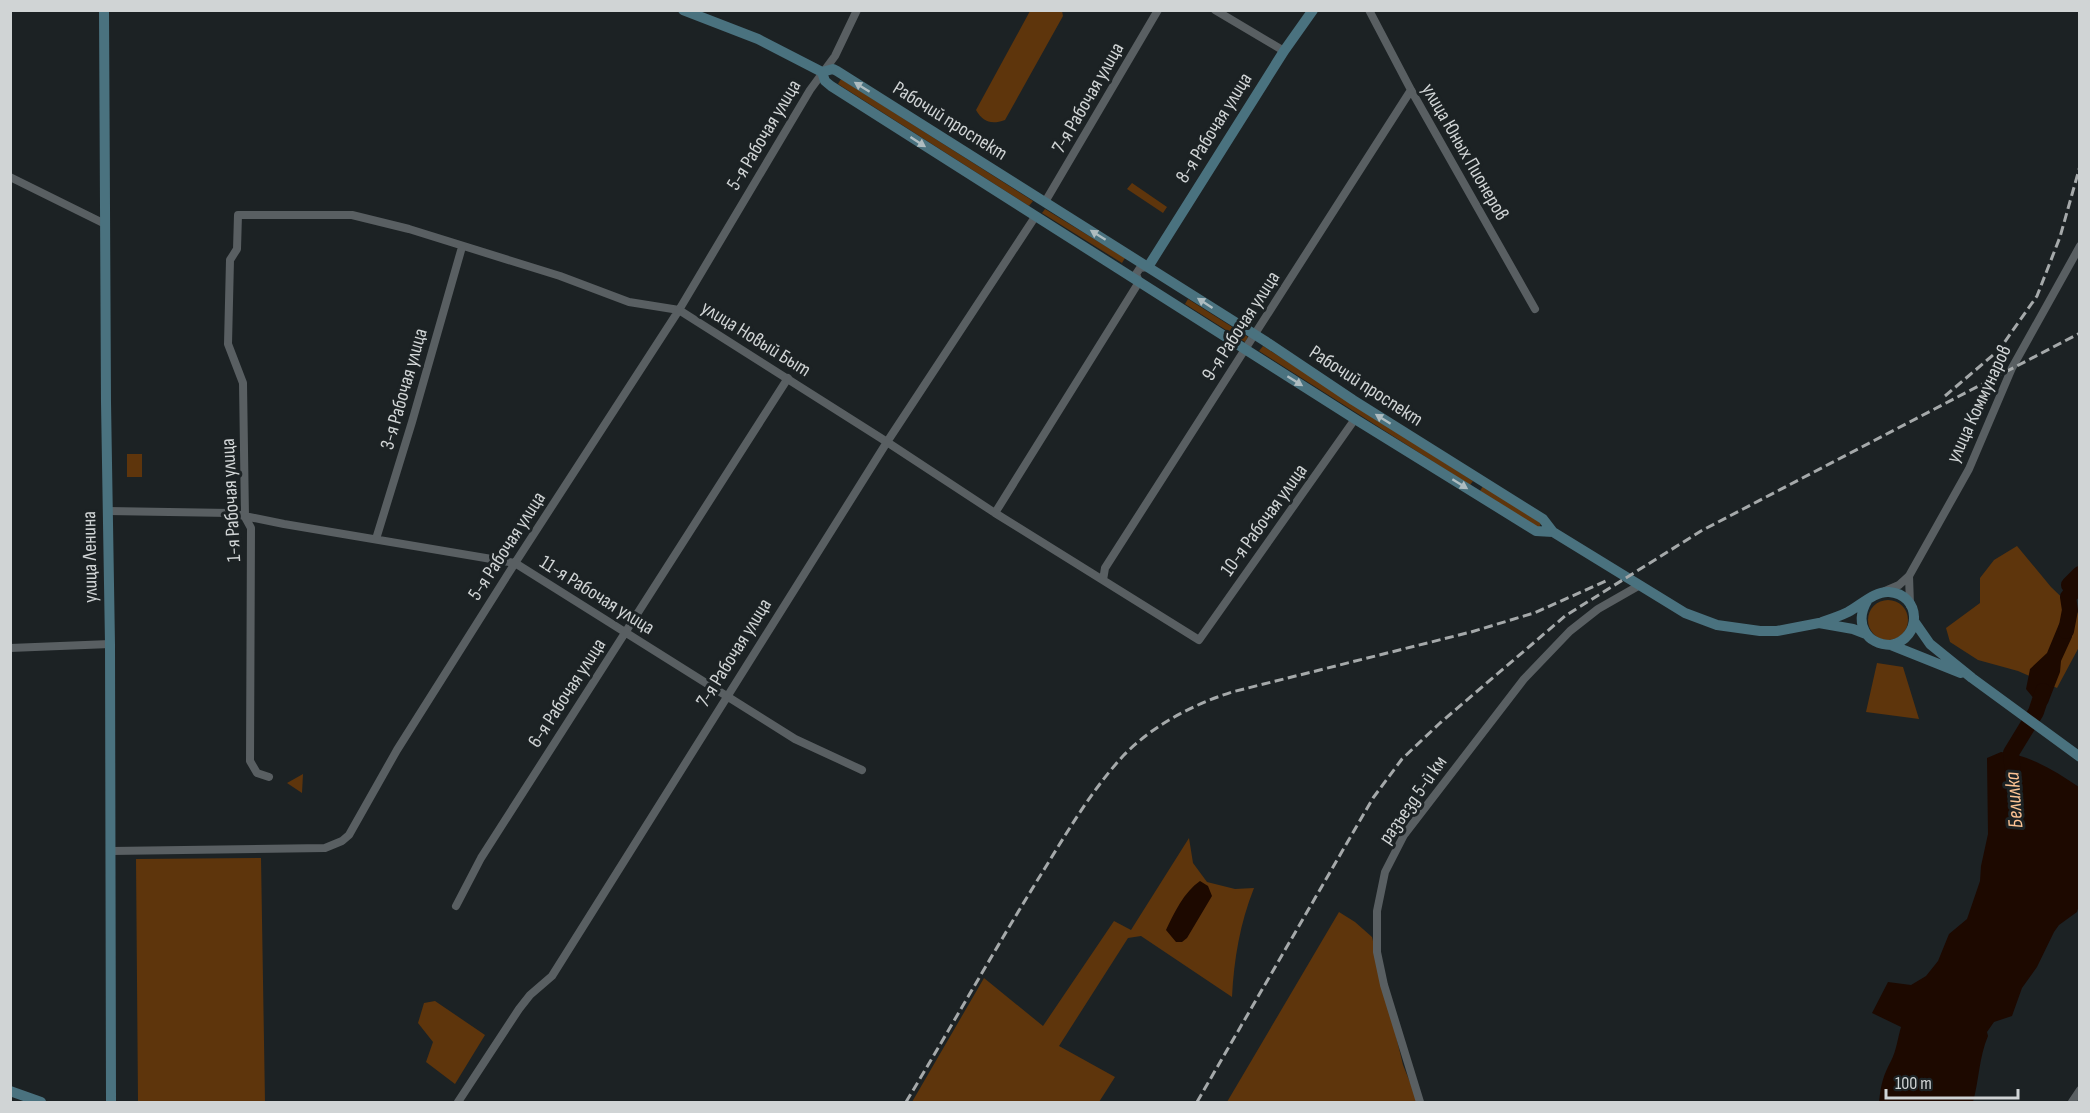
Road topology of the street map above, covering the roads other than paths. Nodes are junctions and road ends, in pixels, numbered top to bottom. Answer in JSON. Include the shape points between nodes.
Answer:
{"nodes":[{"id":1,"x":104,"y":10,"type":"edge"},
{"id":2,"x":683,"y":10,"type":"edge"},
{"id":3,"x":857,"y":10,"type":"edge"},
{"id":4,"x":1158,"y":10,"type":"edge"},
{"id":5,"x":1215,"y":10,"type":"edge"},
{"id":6,"x":1313,"y":10,"type":"edge"},
{"id":7,"x":1369,"y":10,"type":"edge"},
{"id":8,"x":1284,"y":51,"type":"junction"},
{"id":9,"x":822,"y":72,"type":"junction"},
{"id":10,"x":1411,"y":90,"type":"junction"},
{"id":11,"x":10,"y":177,"type":"edge"},
{"id":12,"x":1045,"y":202,"type":"junction"},
{"id":13,"x":238,"y":215,"type":"joint"},
{"id":14,"x":1035,"y":217,"type":"junction"},
{"id":15,"x":105,"y":224,"type":"junction"},
{"id":16,"x":2079,"y":246,"type":"edge"},
{"id":17,"x":462,"y":247,"type":"junction"},
{"id":18,"x":1152,"y":269,"type":"junction"},
{"id":19,"x":1143,"y":285,"type":"junction"},
{"id":20,"x":1535,"y":309,"type":"dead end"},
{"id":21,"x":679,"y":310,"type":"junction"},
{"id":22,"x":1255,"y":335,"type":"junction"},
{"id":23,"x":1245,"y":349,"type":"junction"},
{"id":24,"x":788,"y":378,"type":"junction"},
{"id":25,"x":1355,"y":419,"type":"junction"},
{"id":26,"x":887,"y":442,"type":"junction"},
{"id":27,"x":108,"y":512,"type":"junction"},
{"id":28,"x":995,"y":513,"type":"junction"},
{"id":29,"x":245,"y":517,"type":"junction"},
{"id":30,"x":1553,"y":532,"type":"junction"},
{"id":31,"x":376,"y":539,"type":"junction"},
{"id":32,"x":515,"y":563,"type":"junction"},
{"id":33,"x":1909,"y":576,"type":"junction"},
{"id":34,"x":1103,"y":580,"type":"junction"},
{"id":35,"x":1640,"y":585,"type":"junction"},
{"id":36,"x":1883,"y":592,"type":"junction"},
{"id":37,"x":1867,"y":602,"type":"junction"},
{"id":38,"x":1911,"y":605,"type":"junction"},
{"id":39,"x":1914,"y":621,"type":"junction"},
{"id":40,"x":1819,"y":623,"type":"junction"},
{"id":41,"x":625,"y":633,"type":"junction"},
{"id":42,"x":1866,"y":634,"type":"junction"},
{"id":43,"x":1199,"y":640,"type":"joint"},
{"id":44,"x":110,"y":644,"type":"junction"},
{"id":45,"x":1891,"y":645,"type":"junction"},
{"id":46,"x":10,"y":648,"type":"edge"},
{"id":47,"x":1972,"y":678,"type":"junction"},
{"id":48,"x":727,"y":696,"type":"junction"},
{"id":49,"x":2079,"y":757,"type":"edge"},
{"id":50,"x":862,"y":770,"type":"dead end"},
{"id":51,"x":269,"y":777,"type":"dead end"},
{"id":52,"x":111,"y":851,"type":"junction"},
{"id":53,"x":456,"y":906,"type":"dead end"},
{"id":54,"x":2079,"y":1090,"type":"edge"},
{"id":55,"x":10,"y":1091,"type":"edge"},
{"id":56,"x":41,"y":1102,"type":"edge"},
{"id":57,"x":111,"y":1102,"type":"edge"},
{"id":58,"x":458,"y":1102,"type":"edge"},
{"id":59,"x":1420,"y":1102,"type":"edge"},
{"id":60,"x":2072,"y":1102,"type":"edge"}],
"edges":[{"from":1,"to":15,"type":"street","name":"улица Ленина"},
{"from":2,"to":9,"type":"street","name":"Рабочий проспект","via":[[758,39]]},
{"from":3,"to":9,"type":"street","name":"5-я Рабочая улица","via":[[835,56]]},
{"from":4,"to":12,"type":"street","name":"7-я Рабочая улица"},
{"from":5,"to":8,"type":"street"},
{"from":6,"to":8,"type":"street","name":"8-я Рабочая улица"},
{"from":7,"to":10,"type":"street","name":"улица Юных Пионеров"},
{"from":8,"to":18,"type":"street","name":"8-я Рабочая улица"},
{"from":12,"to":9,"type":"street","name":"Рабочий проспект","one_way":true,"via":[[837,71]]},
{"from":9,"to":14,"type":"street","name":"Рабочий проспект","one_way":true,"via":[[831,86]]},
{"from":9,"to":21,"type":"street","name":"5-я Рабочая улица"},
{"from":10,"to":20,"type":"street","name":"улица Юных Пионеров"},
{"from":10,"to":22,"type":"street","name":"9-я Рабочая улица"},
{"from":11,"to":15,"type":"street"},
{"from":18,"to":12,"type":"street","name":"Рабочий проспект","one_way":true},
{"from":13,"to":17,"type":"street","name":"улица Новый Быт","via":[[352,215]]},
{"from":13,"to":29,"type":"street","name":"1-я Рабочая улица","via":[[237,249],[230,260],[228,344],[243,383]]},
{"from":14,"to":19,"type":"street","name":"Рабочий проспект"},
{"from":14,"to":26,"type":"street","name":"7-я Рабочая улица"},
{"from":15,"to":27,"type":"street","name":"улица Ленина"},
{"from":16,"to":33,"type":"street","name":"улица Коммунаров","via":[[2012,368],[1968,470]]},
{"from":17,"to":21,"type":"street","name":"улица Новый Быт","via":[[560,276],[629,302]]},
{"from":17,"to":31,"type":"street","name":"3-я Рабочая улица"},
{"from":18,"to":19,"type":"street","via":[[1140,268],[1136,274]]},
{"from":18,"to":19,"type":"street","via":[[1159,281],[1156,286]]},
{"from":22,"to":18,"type":"street","name":"Рабочий проспект","one_way":true},
{"from":19,"to":23,"type":"street","name":"Рабочий проспект"},
{"from":19,"to":28,"type":"street"},
{"from":21,"to":24,"type":"street","name":"улица Новый Быт"},
{"from":21,"to":32,"type":"street","name":"5-я Рабочая улица"},
{"from":22,"to":23,"type":"street","name":"9-я Рабочая улица"},
{"from":30,"to":22,"type":"street","name":"Рабочий проспект","one_way":true,"via":[[1543,519]]},
{"from":23,"to":25,"type":"street","name":"Рабочий проспект","one_way":true},
{"from":23,"to":34,"type":"street","name":"9-я Рабочая улица","via":[[1105,567]]},
{"from":24,"to":26,"type":"street","name":"улица Новый Быт"},
{"from":24,"to":41,"type":"street","name":"6-я Рабочая улица"},
{"from":25,"to":30,"type":"street","name":"Рабочий проспект","one_way":true,"via":[[1536,531]]},
{"from":25,"to":43,"type":"street","name":"10-я Рабочая улица"},
{"from":26,"to":28,"type":"street","name":"улица Новый Быт"},
{"from":26,"to":48,"type":"street","name":"7-я Рабочая улица"},
{"from":27,"to":29,"type":"street","name":"11-я Рабочая улица","via":[[230,513]]},
{"from":27,"to":44,"type":"street","name":"улица Ленина"},
{"from":28,"to":34,"type":"street","name":"улица Новый Быт"},
{"from":29,"to":31,"type":"street","name":"11-я Рабочая улица"},
{"from":29,"to":51,"type":"street","name":"1-я Рабочая улица","via":[[251,528],[250,761],[257,773]]},
{"from":30,"to":35,"type":"street","name":"Рабочий проспект"},
{"from":31,"to":32,"type":"street","name":"11-я Рабочая улица"},
{"from":32,"to":41,"type":"street","name":"11-я Рабочая улица"},
{"from":32,"to":52,"type":"street","name":"5-я Рабочая улица","via":[[342,842],[325,848]]},
{"from":33,"to":36,"type":"street"},
{"from":33,"to":38,"type":"street"},
{"from":34,"to":43,"type":"street","name":"улица Новый Быт"},
{"from":35,"to":40,"type":"street","name":"Рабочий проспект","via":[[1684,613],[1733,629],[1778,631]]},
{"from":35,"to":59,"type":"street","name":"разъезд 5-й км","via":[[1598,609],[1570,631],[1524,679],[1404,835],[1385,872],[1377,911],[1377,952]]},
{"from":36,"to":37,"type":"street"},
{"from":36,"to":38,"type":"street","via":[[1896,593]]},
{"from":37,"to":40,"type":"street"},
{"from":37,"to":42,"type":"street","via":[[1861,616]]},
{"from":38,"to":39,"type":"street"},
{"from":39,"to":45,"type":"street","via":[[1905,640]]},
{"from":39,"to":47,"type":"street","via":[[1930,644]]},
{"from":40,"to":42,"type":"street","name":"Рабочий проспект"},
{"from":41,"to":48,"type":"street","name":"11-я Рабочая улица"},
{"from":41,"to":53,"type":"street","name":"6-я Рабочая улица","via":[[481,858]]},
{"from":42,"to":45,"type":"street","via":[[1876,643]]},
{"from":44,"to":46,"type":"street"},
{"from":44,"to":52,"type":"street","name":"улица Ленина"},
{"from":45,"to":47,"type":"street"},
{"from":47,"to":49,"type":"street"},
{"from":48,"to":50,"type":"street","name":"11-я Рабочая улица","via":[[795,739]]},
{"from":48,"to":58,"type":"street","name":"7-я Рабочая улица","via":[[552,976],[519,1009]]},
{"from":52,"to":57,"type":"street","name":"улица Ленина"},
{"from":54,"to":60,"type":"street"},
{"from":55,"to":56,"type":"street"}]}
